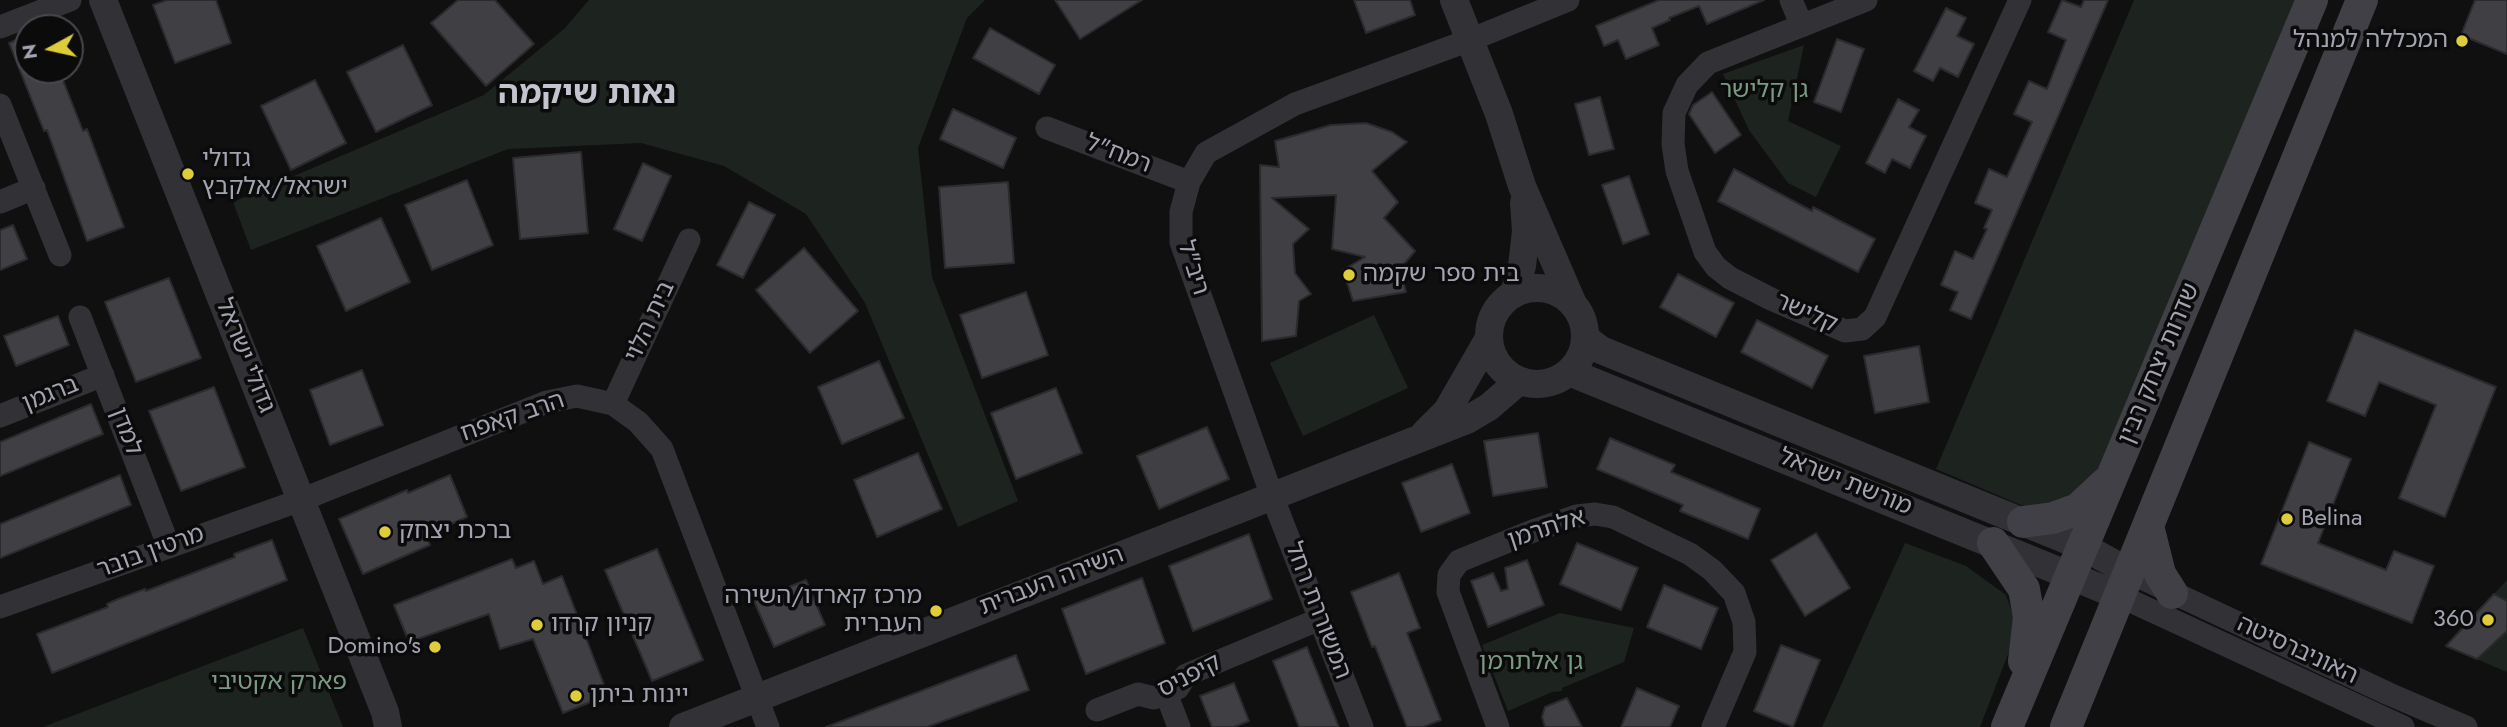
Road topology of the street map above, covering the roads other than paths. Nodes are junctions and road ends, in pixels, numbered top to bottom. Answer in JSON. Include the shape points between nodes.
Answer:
{"nodes":[{"id":1,"x":70,"y":0,"type":"edge"},
{"id":2,"x":103,"y":0,"type":"edge"},
{"id":3,"x":1454,"y":0,"type":"edge"},
{"id":4,"x":1568,"y":0,"type":"edge"},
{"id":5,"x":1791,"y":0,"type":"edge"},
{"id":6,"x":1866,"y":0,"type":"edge"},
{"id":7,"x":2020,"y":0,"type":"edge"},
{"id":8,"x":2312,"y":0,"type":"edge"},
{"id":9,"x":2362,"y":0,"type":"edge"},
{"id":10,"x":1802,"y":26,"type":"junction"},
{"id":11,"x":0,"y":27,"type":"edge"},
{"id":12,"x":1469,"y":40,"type":"junction"},
{"id":13,"x":0,"y":105,"type":"edge"},
{"id":14,"x":1047,"y":128,"type":"dead end"},
{"id":15,"x":1189,"y":182,"type":"junction"},
{"id":16,"x":1522,"y":186,"type":"junction"},
{"id":17,"x":34,"y":188,"type":"junction"},
{"id":18,"x":0,"y":202,"type":"edge"},
{"id":19,"x":689,"y":240,"type":"dead end"},
{"id":20,"x":60,"y":255,"type":"dead end"},
{"id":21,"x":1514,"y":294,"type":"junction"},
{"id":22,"x":1573,"y":304,"type":"junction"},
{"id":23,"x":80,"y":317,"type":"dead end"},
{"id":24,"x":1489,"y":338,"type":"junction"},
{"id":25,"x":1585,"y":338,"type":"junction"},
{"id":26,"x":1569,"y":372,"type":"junction"},
{"id":27,"x":103,"y":375,"type":"junction"},
{"id":28,"x":1519,"y":381,"type":"junction"},
{"id":29,"x":613,"y":404,"type":"junction"},
{"id":30,"x":0,"y":416,"type":"edge"},
{"id":31,"x":1422,"y":437,"type":"junction"},
{"id":32,"x":2113,"y":477,"type":"junction"},
{"id":33,"x":1272,"y":496,"type":"junction"},
{"id":34,"x":301,"y":499,"type":"junction"},
{"id":35,"x":2023,"y":522,"type":"junction"},
{"id":36,"x":2148,"y":526,"type":"junction"},
{"id":37,"x":1993,"y":543,"type":"junction"},
{"id":38,"x":169,"y":547,"type":"junction"},
{"id":39,"x":2084,"y":547,"type":"junction"},
{"id":40,"x":2072,"y":576,"type":"junction"},
{"id":41,"x":2124,"y":584,"type":"junction"},
{"id":42,"x":2172,"y":593,"type":"junction"},
{"id":43,"x":0,"y":607,"type":"edge"},
{"id":44,"x":1320,"y":618,"type":"junction"},
{"id":45,"x":1166,"y":693,"type":"junction"},
{"id":46,"x":755,"y":698,"type":"junction"},
{"id":47,"x":1097,"y":710,"type":"dead end"},
{"id":48,"x":2013,"y":713,"type":"edge"},
{"id":49,"x":389,"y":722,"type":"edge"},
{"id":50,"x":683,"y":727,"type":"edge"},
{"id":51,"x":768,"y":727,"type":"edge"},
{"id":52,"x":1180,"y":727,"type":"edge"},
{"id":53,"x":1363,"y":727,"type":"edge"},
{"id":54,"x":1498,"y":727,"type":"edge"},
{"id":55,"x":1713,"y":727,"type":"edge"},
{"id":56,"x":2066,"y":727,"type":"edge"},
{"id":57,"x":2403,"y":727,"type":"edge"},
{"id":58,"x":2466,"y":727,"type":"edge"}],
"edges":[{"from":1,"to":11,"type":"street"},
{"from":2,"to":34,"type":"street","name":"גדולי ישראל"},
{"from":3,"to":12,"type":"street"},
{"from":4,"to":12,"type":"street","name":"ריב\"ל"},
{"from":5,"to":10,"type":"street"},
{"from":6,"to":10,"type":"street","name":"קלישר"},
{"from":7,"to":10,"type":"street","name":"קלישר","via":[[1875,317],[1861,329],[1845,331],[1771,299],[1716,267],[1705,252],[1677,171],[1673,144],[1677,105],[1687,85],[1708,63]]},
{"from":8,"to":32,"type":"main road","name":"שדרות יצחק רבין"},
{"from":9,"to":36,"type":"main road","name":"שדרות יצחק רבין"},
{"from":12,"to":15,"type":"street","name":"ריב\"ל","via":[[1295,104],[1206,153]]},
{"from":12,"to":16,"type":"street"},
{"from":13,"to":17,"type":"street"},
{"from":14,"to":15,"type":"street","name":"רמח\"ל"},
{"from":15,"to":33,"type":"street","name":"ריב\"ל","via":[[1181,212],[1181,242]]},
{"from":16,"to":21,"type":"street","via":[[1526,231]]},
{"from":16,"to":22,"type":"street"},
{"from":17,"to":18,"type":"street"},
{"from":17,"to":20,"type":"street"},
{"from":19,"to":29,"type":"street","name":"בית הלוי"},
{"from":21,"to":22,"type":"street","via":[[1552,290]]},
{"from":21,"to":24,"type":"street","via":[[1496,312]]},
{"from":22,"to":25,"type":"street","via":[[1584,324]]},
{"from":23,"to":27,"type":"street","name":"למדן"},
{"from":24,"to":28,"type":"street","via":[[1497,363]]},
{"from":24,"to":31,"type":"street","name":"השירה העברית","via":[[1447,411]]},
{"from":25,"to":26,"type":"street","via":[[1578,362]]},
{"from":25,"to":35,"type":"street","name":"מורשת ישראל","via":[[1601,351]]},
{"from":26,"to":28,"type":"street","via":[[1545,384]]},
{"from":26,"to":37,"type":"street","name":"מורשת ישראל"},
{"from":27,"to":30,"type":"street","name":"ברגמן"},
{"from":27,"to":38,"type":"street","name":"למדן"},
{"from":28,"to":31,"type":"street","name":"השירה העברית","via":[[1489,407]]},
{"from":29,"to":34,"type":"street","name":"הרב קאפח","via":[[577,396],[547,402]]},
{"from":29,"to":46,"type":"street","name":"הרב קאפח","via":[[638,422],[662,449]]},
{"from":31,"to":33,"type":"street","name":"השירה העברית"},
{"from":32,"to":35,"type":"main road","via":[[2078,509]]},
{"from":32,"to":39,"type":"main road","name":"שדרות יצחק רבין"},
{"from":33,"to":44,"type":"street","name":"המשוררת רחל"},
{"from":33,"to":46,"type":"street","name":"השירה העברית"},
{"from":34,"to":38,"type":"street","name":"מרטין בובר"},
{"from":34,"to":49,"type":"street","name":"גדולי ישראל"},
{"from":35,"to":39,"type":"street","name":"מורשת ישראל"},
{"from":36,"to":41,"type":"main road","name":"שדרות יצחק רבין"},
{"from":36,"to":42,"type":"main road","via":[[2160,574]]},
{"from":37,"to":40,"type":"street","name":"מורשת ישראל"},
{"from":37,"to":48,"type":"main road","via":[[2024,589],[2029,617]]},
{"from":38,"to":43,"type":"street","name":"מרטין בובר"},
{"from":39,"to":40,"type":"main road","name":"שדרות יצחק רבין"},
{"from":39,"to":41,"type":"street","name":"מורשת ישראל"},
{"from":40,"to":41,"type":"street","name":"מורשת ישראל"},
{"from":40,"to":48,"type":"main road","name":"שדרות יצחק רבין"},
{"from":41,"to":42,"type":"street","name":"האוניברסיטה"},
{"from":41,"to":56,"type":"main road","name":"שדרות יצחק רבין"},
{"from":41,"to":57,"type":"street","name":"האוניברסיטה"},
{"from":42,"to":58,"type":"street","name":"האוניברסיטה"},
{"from":44,"to":45,"type":"street","name":"קיפניס","via":[[1186,676],[1178,688]]},
{"from":44,"to":53,"type":"street","name":"המשוררת רחל"},
{"from":45,"to":47,"type":"street","name":"קיפניס","via":[[1154,698],[1138,694]]},
{"from":45,"to":52,"type":"street"},
{"from":46,"to":50,"type":"street","name":"השירה העברית"},
{"from":46,"to":51,"type":"street"},
{"from":54,"to":55,"type":"street","name":"אלתרמן","via":[[1448,592],[1449,575],[1459,561],[1533,531],[1595,514],[1612,517],[1690,554],[1734,593],[1744,622],[1745,652]]}]}
